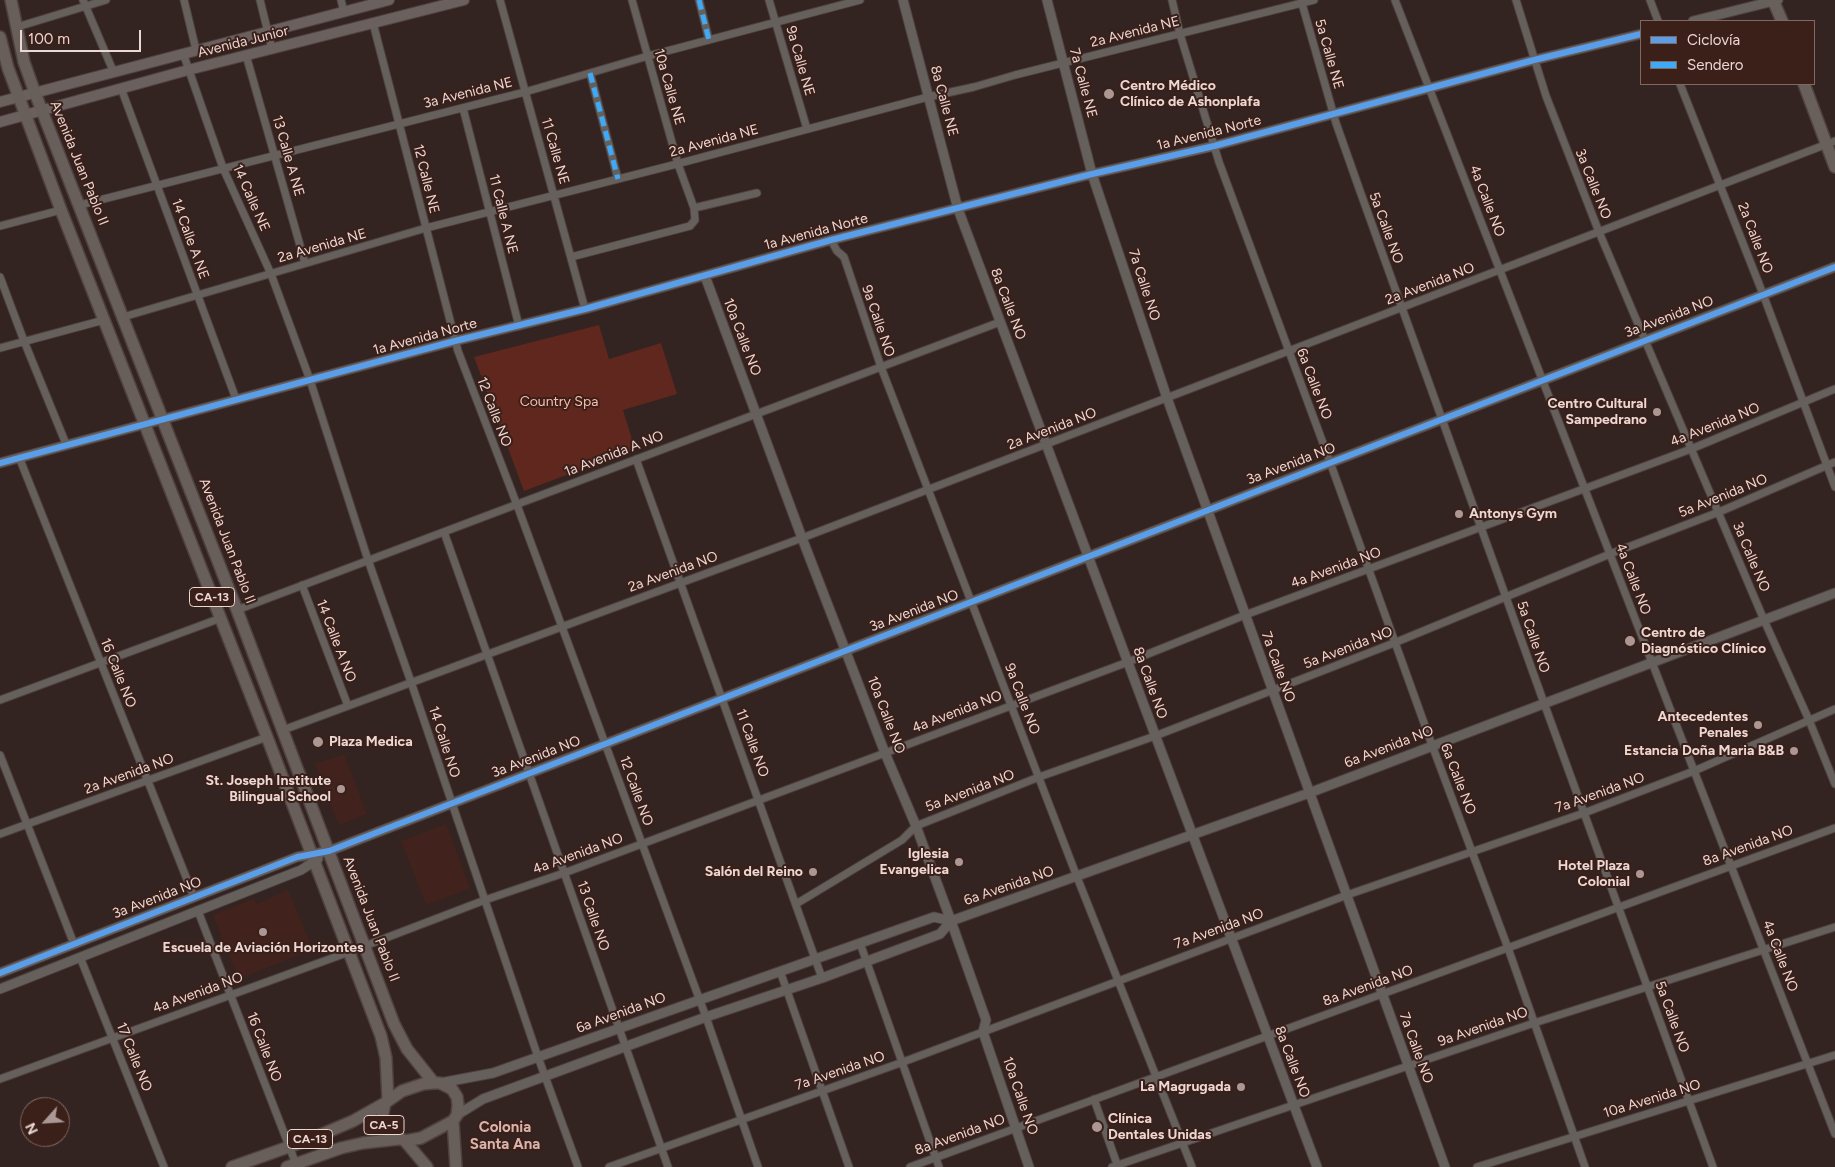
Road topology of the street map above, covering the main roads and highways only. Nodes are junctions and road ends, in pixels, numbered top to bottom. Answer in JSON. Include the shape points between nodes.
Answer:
{"nodes":[{"id":1,"x":11,"y":0,"type":"edge"},
{"id":2,"x":389,"y":0,"type":"edge"},
{"id":3,"x":464,"y":0,"type":"edge"},
{"id":4,"x":1775,"y":0,"type":"edge"},
{"id":5,"x":1782,"y":20,"type":"edge"},
{"id":6,"x":0,"y":37,"type":"edge"},
{"id":7,"x":1804,"y":85,"type":"edge"},
{"id":8,"x":35,"y":93,"type":"junction"},
{"id":9,"x":18,"y":97,"type":"junction"},
{"id":10,"x":0,"y":102,"type":"edge"},
{"id":11,"x":42,"y":111,"type":"junction"},
{"id":12,"x":25,"y":115,"type":"junction"},
{"id":13,"x":0,"y":122,"type":"edge"},
{"id":14,"x":1831,"y":143,"type":"edge"},
{"id":15,"x":1835,"y":167,"type":"edge"},
{"id":16,"x":437,"y":1083,"type":"junction"},
{"id":17,"x":387,"y":1101,"type":"junction"},
{"id":18,"x":455,"y":1118,"type":"junction"},
{"id":19,"x":402,"y":1140,"type":"junction"},
{"id":20,"x":291,"y":1165,"type":"edge"},
{"id":21,"x":232,"y":1167,"type":"edge"},
{"id":22,"x":427,"y":1167,"type":"edge"},
{"id":23,"x":456,"y":1167,"type":"edge"}],
"edges":[{"from":1,"to":8,"type":"highway","name":"Avenida Juan Pablo II","number":"CA-13","via":[[24,62]]},
{"from":2,"to":8,"type":"main road","name":"Avenida Junior"},
{"from":3,"to":11,"type":"main road","name":"Avenida Junior","via":[[188,70]]},
{"from":4,"to":5,"type":"main road"},
{"from":6,"to":9,"type":"highway","number":"CA-13"},
{"from":7,"to":14,"type":"main road"},
{"from":8,"to":9,"type":"main road","name":"Avenida Junior"},
{"from":8,"to":11,"type":"highway","name":"Avenida Juan Pablo II","number":"CA-13"},
{"from":9,"to":10,"type":"main road","name":"Avenida Junior"},
{"from":9,"to":12,"type":"highway","number":"CA-13"},
{"from":11,"to":12,"type":"main road","name":"Avenida Junior"},
{"from":11,"to":16,"type":"highway","name":"Avenida Juan Pablo II","number":"CA-13","via":[[394,1024],[407,1048]]},
{"from":12,"to":13,"type":"main road","name":"Avenida Junior"},
{"from":12,"to":17,"type":"highway","number":"CA-13","via":[[381,1036],[386,1058]]},
{"from":14,"to":15,"type":"main road"},
{"from":16,"to":17,"type":"highway","number":"CA-5","via":[[413,1087]]},
{"from":16,"to":18,"type":"highway","via":[[452,1089],[458,1105]]},
{"from":17,"to":19,"type":"highway","number":"CA-5","via":[[382,1117],[385,1128]]},
{"from":17,"to":21,"type":"highway","number":"CA-13","via":[[353,1121],[311,1139]]},
{"from":18,"to":19,"type":"highway","number":"CA-5","via":[[426,1136]]},
{"from":18,"to":23,"type":"highway"},
{"from":19,"to":20,"type":"highway","number":"CA-13","via":[[356,1145]]},
{"from":19,"to":22,"type":"highway","number":"CA-5"}]}
